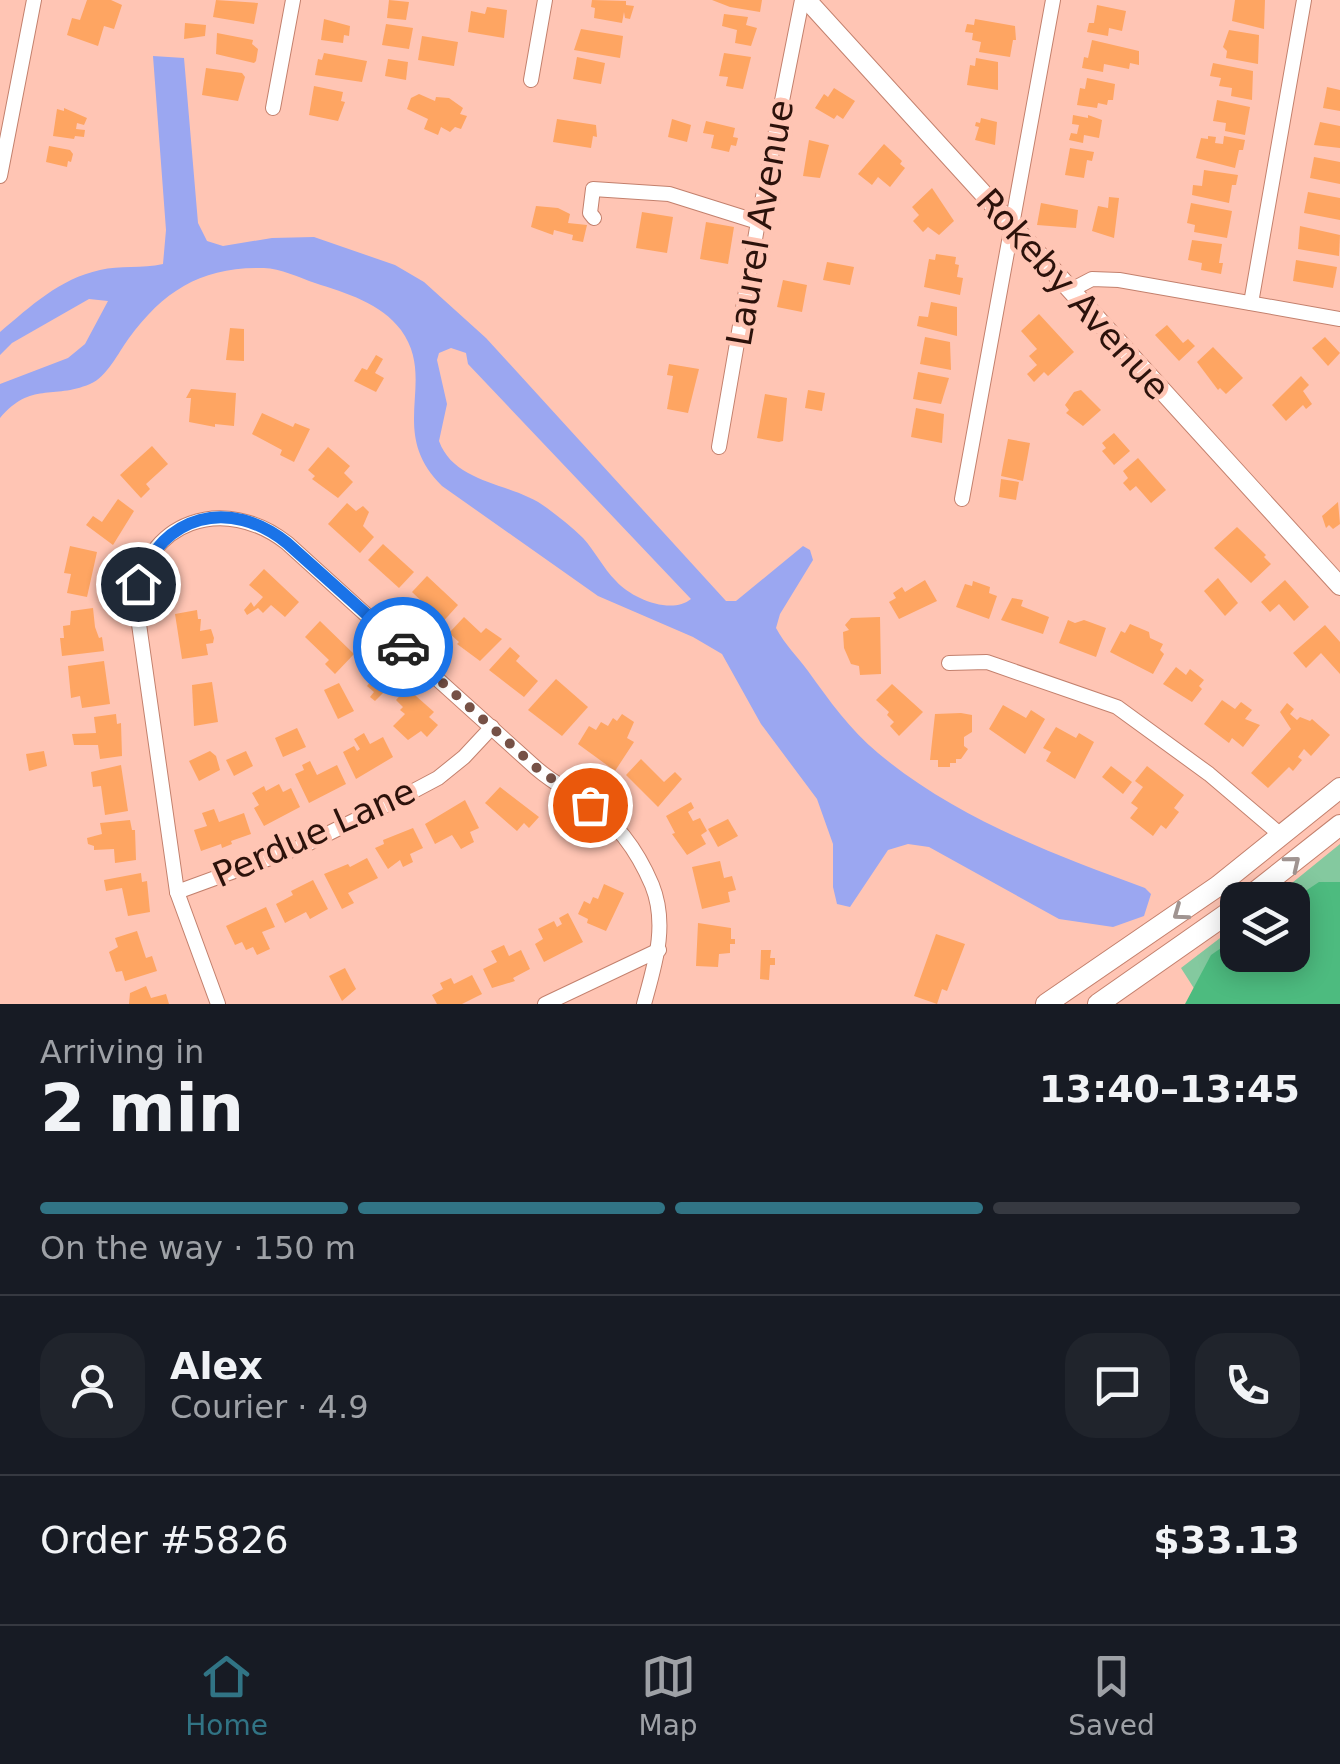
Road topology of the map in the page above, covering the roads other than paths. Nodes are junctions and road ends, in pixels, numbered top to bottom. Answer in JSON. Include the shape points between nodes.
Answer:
{"nodes":[{"id":1,"x":34,"y":0,"type":"edge"},
{"id":2,"x":293,"y":0,"type":"edge"},
{"id":3,"x":545,"y":0,"type":"edge"},
{"id":4,"x":805,"y":0,"type":"edge"},
{"id":5,"x":1053,"y":0,"type":"edge"},
{"id":6,"x":1304,"y":0,"type":"edge"},
{"id":7,"x":531,"y":80,"type":"dead end"},
{"id":8,"x":274,"y":108,"type":"dead end"},
{"id":9,"x":0,"y":176,"type":"edge"},
{"id":10,"x":594,"y":218,"type":"dead end"},
{"id":11,"x":758,"y":222,"type":"junction"},
{"id":12,"x":1013,"y":229,"type":"junction"},
{"id":13,"x":1071,"y":290,"type":"junction"},
{"id":14,"x":1251,"y":303,"type":"junction"},
{"id":15,"x":1340,"y":318,"type":"edge"},
{"id":16,"x":720,"y":447,"type":"dead end"},
{"id":17,"x":962,"y":499,"type":"dead end"},
{"id":18,"x":1340,"y":586,"type":"edge"},
{"id":19,"x":949,"y":663,"type":"dead end"},
{"id":20,"x":492,"y":727,"type":"junction"},
{"id":21,"x":1340,"y":788,"type":"edge"},
{"id":22,"x":1340,"y":825,"type":"edge"},
{"id":23,"x":1282,"y":836,"type":"junction"},
{"id":24,"x":1268,"y":882,"type":"edge"},
{"id":25,"x":177,"y":892,"type":"junction"},
{"id":26,"x":1220,"y":919,"type":"edge"},
{"id":27,"x":659,"y":950,"type":"junction"},
{"id":28,"x":218,"y":1004,"type":"edge"},
{"id":29,"x":545,"y":1004,"type":"edge"},
{"id":30,"x":644,"y":1004,"type":"edge"},
{"id":31,"x":1046,"y":1004,"type":"edge"},
{"id":32,"x":1098,"y":1004,"type":"edge"}],
"edges":[{"from":1,"to":9,"type":"street"},
{"from":2,"to":8,"type":"street"},
{"from":3,"to":7,"type":"street"},
{"from":4,"to":11,"type":"street","name":"Laurel Avenue"},
{"from":4,"to":12,"type":"street","name":"Rokeby Avenue"},
{"from":5,"to":12,"type":"street"},
{"from":6,"to":14,"type":"street"},
{"from":10,"to":11,"type":"street","via":[[593,189],[669,194]]},
{"from":11,"to":16,"type":"street","name":"Laurel Avenue"},
{"from":12,"to":13,"type":"street","name":"Rokeby Avenue"},
{"from":12,"to":17,"type":"street"},
{"from":13,"to":14,"type":"street","via":[[1092,279],[1120,280]]},
{"from":13,"to":18,"type":"street","name":"Rokeby Avenue"},
{"from":14,"to":15,"type":"street"},
{"from":19,"to":23,"type":"street","via":[[987,662],[1117,707]]},
{"from":20,"to":25,"type":"street","name":"Perdue Lane","via":[[451,767],[406,795],[302,846]]},
{"from":20,"to":25,"type":"street","via":[[268,528],[205,518],[166,537],[146,561],[136,622]]},
{"from":20,"to":27,"type":"street","via":[[547,778],[617,828],[638,856],[654,888]]},
{"from":21,"to":23,"type":"main road"},
{"from":24,"to":22,"type":"main road","one_way":true},
{"from":23,"to":31,"type":"main road","one_way":true},
{"from":25,"to":28,"type":"street"},
{"from":26,"to":32,"type":"main road"},
{"from":27,"to":29,"type":"street"},
{"from":27,"to":30,"type":"street"}]}
